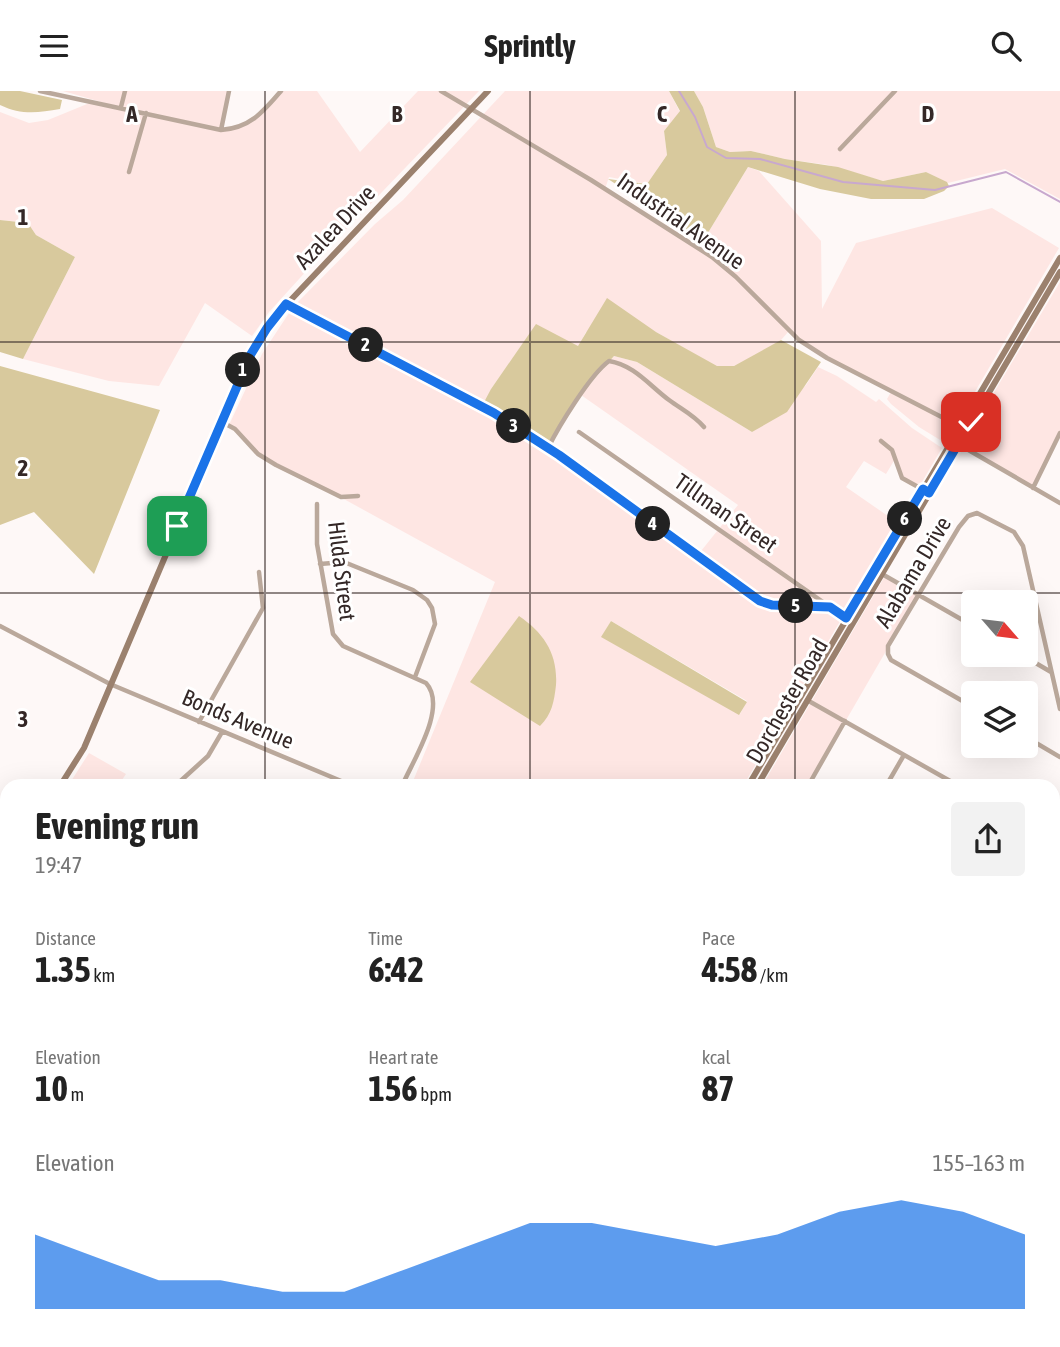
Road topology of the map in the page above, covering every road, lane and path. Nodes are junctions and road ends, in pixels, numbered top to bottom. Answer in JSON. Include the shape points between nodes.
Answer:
{"nodes":[{"id":1,"x":40,"y":91,"type":"edge"},
{"id":2,"x":125,"y":91,"type":"edge"},
{"id":3,"x":229,"y":91,"type":"edge"},
{"id":4,"x":281,"y":91,"type":"edge"},
{"id":5,"x":441,"y":91,"type":"edge"},
{"id":6,"x":488,"y":91,"type":"edge"},
{"id":7,"x":895,"y":91,"type":"edge"},
{"id":8,"x":121,"y":108,"type":"junction"},
{"id":9,"x":470,"y":110,"type":"junction"},
{"id":10,"x":146,"y":113,"type":"junction"},
{"id":11,"x":221,"y":130,"type":"junction"},
{"id":12,"x":840,"y":149,"type":"dead end"},
{"id":13,"x":129,"y":172,"type":"dead end"},
{"id":14,"x":1060,"y":258,"type":"edge"},
{"id":15,"x":1060,"y":272,"type":"edge"},
{"id":16,"x":286,"y":304,"type":"junction"},
{"id":17,"x":221,"y":422,"type":"junction"},
{"id":18,"x":704,"y":427,"type":"dead end"},
{"id":19,"x":963,"y":428,"type":"junction"},
{"id":20,"x":579,"y":432,"type":"dead end"},
{"id":21,"x":1060,"y":433,"type":"edge"},
{"id":22,"x":881,"y":441,"type":"dead end"},
{"id":23,"x":955,"y":442,"type":"junction"},
{"id":24,"x":548,"y":448,"type":"junction"},
{"id":25,"x":1033,"y":488,"type":"junction"},
{"id":26,"x":926,"y":491,"type":"junction"},
{"id":27,"x":358,"y":496,"type":"dead end"},
{"id":28,"x":1060,"y":503,"type":"edge"},
{"id":29,"x":317,"y":504,"type":"dead end"},
{"id":30,"x":320,"y":564,"type":"junction"},
{"id":31,"x":259,"y":572,"type":"dead end"},
{"id":32,"x":882,"y":574,"type":"junction"},
{"id":33,"x":919,"y":594,"type":"junction"},
{"id":34,"x":830,"y":607,"type":"junction"},
{"id":35,"x":846,"y":618,"type":"junction"},
{"id":36,"x":961,"y":619,"type":"edge"},
{"id":37,"x":853,"y":623,"type":"junction"},
{"id":38,"x":0,"y":626,"type":"edge"},
{"id":39,"x":1038,"y":664,"type":"edge"},
{"id":40,"x":1052,"y":672,"type":"junction"},
{"id":41,"x":415,"y":677,"type":"junction"},
{"id":42,"x":110,"y":684,"type":"junction"},
{"id":43,"x":800,"y":696,"type":"junction"},
{"id":44,"x":808,"y":700,"type":"junction"},
{"id":45,"x":961,"y":700,"type":"edge"},
{"id":46,"x":1060,"y":709,"type":"edge"},
{"id":47,"x":845,"y":721,"type":"junction"},
{"id":48,"x":199,"y":722,"type":"junction"},
{"id":49,"x":222,"y":732,"type":"junction"},
{"id":50,"x":1038,"y":744,"type":"edge"},
{"id":51,"x":904,"y":755,"type":"junction"},
{"id":52,"x":1060,"y":757,"type":"edge"},
{"id":53,"x":64,"y":779,"type":"edge"},
{"id":54,"x":183,"y":779,"type":"edge"},
{"id":55,"x":336,"y":779,"type":"edge"},
{"id":56,"x":405,"y":779,"type":"edge"},
{"id":57,"x":752,"y":779,"type":"edge"},
{"id":58,"x":761,"y":779,"type":"edge"},
{"id":59,"x":811,"y":779,"type":"edge"},
{"id":60,"x":890,"y":779,"type":"edge"},
{"id":61,"x":947,"y":779,"type":"edge"}],
"edges":[{"from":1,"to":8,"type":"street"},
{"from":2,"to":8,"type":"street"},
{"from":3,"to":11,"type":"street"},
{"from":4,"to":11,"type":"street","via":[[255,120]]},
{"from":5,"to":9,"type":"street","name":"Industrial Avenue"},
{"from":6,"to":9,"type":"main road","name":"Azalea Drive"},
{"from":7,"to":12,"type":"street"},
{"from":8,"to":10,"type":"street"},
{"from":9,"to":16,"type":"main road","name":"Azalea Drive"},
{"from":9,"to":19,"type":"street","name":"Industrial Avenue","via":[[712,257],[799,340]]},
{"from":10,"to":11,"type":"street"},
{"from":10,"to":13,"type":"street"},
{"from":14,"to":19,"type":"main road","name":"Dorchester Road"},
{"from":15,"to":19,"type":"main road","name":"Dorchester Road"},
{"from":16,"to":17,"type":"main road","name":"Azalea Drive","via":[[251,354]]},
{"from":16,"to":24,"type":"street","via":[[476,402]]},
{"from":17,"to":27,"type":"street","via":[[276,465],[341,497]]},
{"from":17,"to":42,"type":"main road","name":"Azalea Drive"},
{"from":18,"to":24,"type":"street","via":[[631,369],[609,361],[585,389]]},
{"from":19,"to":23,"type":"main road","name":"Dorchester Road"},
{"from":20,"to":34,"type":"street","name":"Tillman Street"},
{"from":21,"to":25,"type":"street"},
{"from":22,"to":26,"type":"street","via":[[894,454],[902,478]]},
{"from":23,"to":25,"type":"street"},
{"from":23,"to":26,"type":"main road","name":"Dorchester Road"},
{"from":24,"to":34,"type":"street","via":[[760,601]]},
{"from":25,"to":28,"type":"street"},
{"from":26,"to":32,"type":"main road","name":"Dorchester Road"},
{"from":26,"to":35,"type":"main road","name":"Dorchester Road"},
{"from":29,"to":30,"type":"street","name":"Hilda Street"},
{"from":30,"to":41,"type":"street","name":"Hilda Street","via":[[330,630],[337,641]]},
{"from":30,"to":41,"type":"street","via":[[344,562],[414,590],[427,600],[435,624]]},
{"from":31,"to":48,"type":"street","via":[[263,608]]},
{"from":32,"to":33,"type":"street"},
{"from":32,"to":37,"type":"main road","name":"Dorchester Road"},
{"from":33,"to":36,"type":"street"},
{"from":33,"to":40,"type":"street","name":"Alabama Drive","via":[[968,516],[977,513],[1014,533],[1023,546]]},
{"from":33,"to":45,"type":"street","name":"Alabama Drive","via":[[888,646],[888,654]]},
{"from":34,"to":35,"type":"street","name":"Tillman Street"},
{"from":35,"to":37,"type":"street","name":"Tillman Street"},
{"from":35,"to":43,"type":"main road","name":"Dorchester Road"},
{"from":37,"to":44,"type":"main road","name":"Dorchester Road"},
{"from":38,"to":42,"type":"street","name":"Bonds Avenue"},
{"from":39,"to":40,"type":"street"},
{"from":40,"to":46,"type":"street","name":"Alabama Drive"},
{"from":41,"to":56,"type":"street","via":[[431,689],[435,705]]},
{"from":42,"to":48,"type":"street","name":"Bonds Avenue"},
{"from":42,"to":53,"type":"main road","name":"Azalea Drive"},
{"from":43,"to":44,"type":"street"},
{"from":43,"to":57,"type":"main road","name":"Dorchester Road"},
{"from":44,"to":47,"type":"street"},
{"from":44,"to":58,"type":"main road","name":"Dorchester Road"},
{"from":47,"to":51,"type":"street"},
{"from":47,"to":59,"type":"street"},
{"from":48,"to":49,"type":"street","name":"Bonds Avenue"},
{"from":49,"to":54,"type":"street","via":[[208,756]]},
{"from":49,"to":55,"type":"street","name":"Bonds Avenue"},
{"from":50,"to":52,"type":"street"},
{"from":51,"to":60,"type":"street"},
{"from":51,"to":61,"type":"street"}]}
